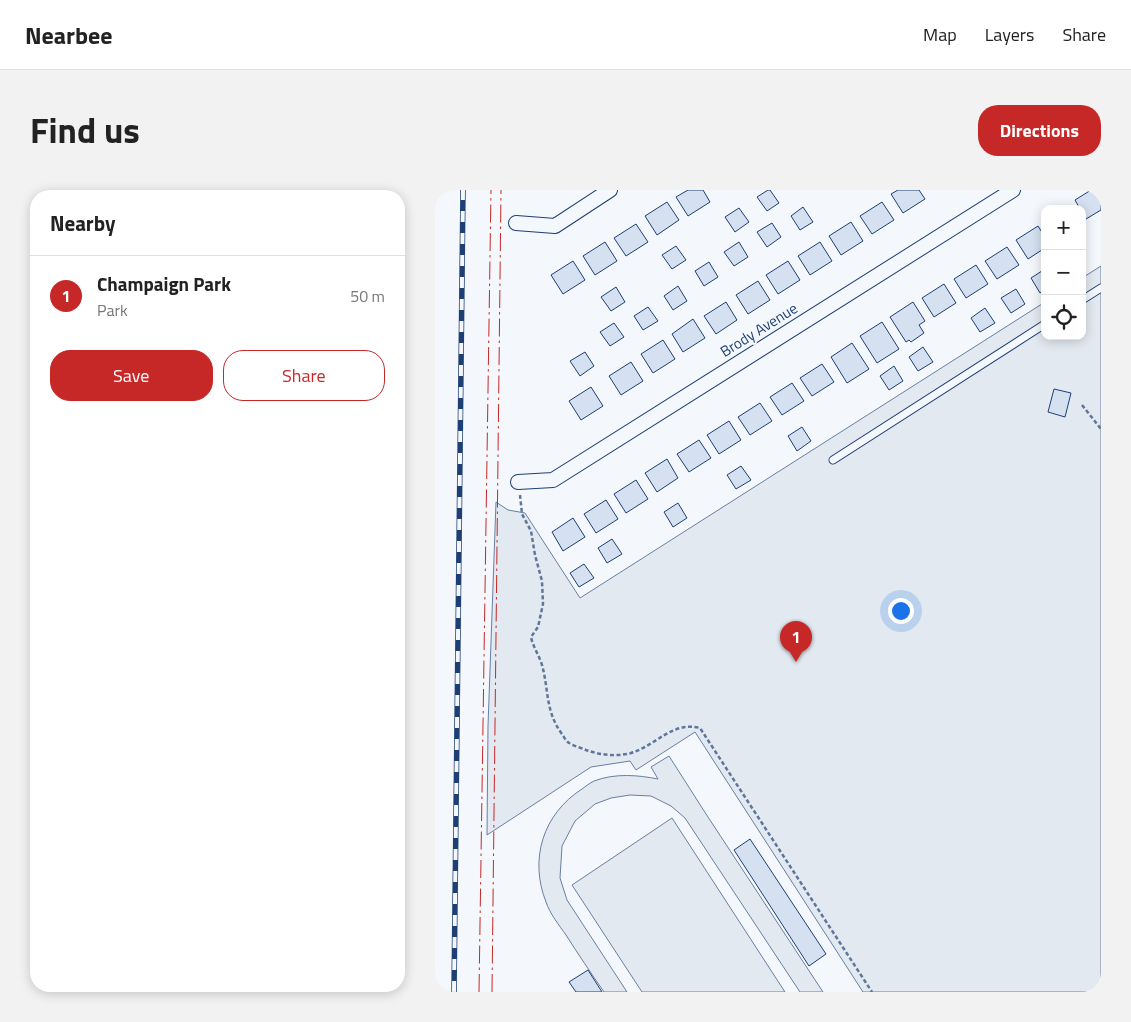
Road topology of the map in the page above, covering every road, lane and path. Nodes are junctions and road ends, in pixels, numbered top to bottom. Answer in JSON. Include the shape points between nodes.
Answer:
{"nodes":[{"id":1,"x":611,"y":190,"type":"edge"},
{"id":2,"x":1013,"y":190,"type":"edge"},
{"id":3,"x":516,"y":223,"type":"dead end"},
{"id":4,"x":1101,"y":288,"type":"edge"},
{"id":5,"x":1086,"y":297,"type":"edge"},
{"id":6,"x":1041,"y":327,"type":"edge"},
{"id":7,"x":1082,"y":405,"type":"dead end"},
{"id":8,"x":1101,"y":429,"type":"edge"},
{"id":9,"x":833,"y":460,"type":"dead end"},
{"id":10,"x":518,"y":482,"type":"joint"},
{"id":11,"x":872,"y":992,"type":"edge"}],
"edges":[{"from":1,"to":3,"type":"street","via":[[555,226]]},
{"from":2,"to":10,"type":"street","name":"Brody Avenue","via":[[553,480]]},
{"from":4,"to":5,"type":"lane"},
{"from":6,"to":9,"type":"lane"},
{"from":7,"to":8,"type":"path"},
{"from":10,"to":11,"type":"path","via":[[522,514],[531,531],[542,581],[543,604],[538,627],[531,637],[532,645],[542,666],[555,725],[568,742],[592,752],[612,755],[631,753],[679,727],[701,728]]}]}
